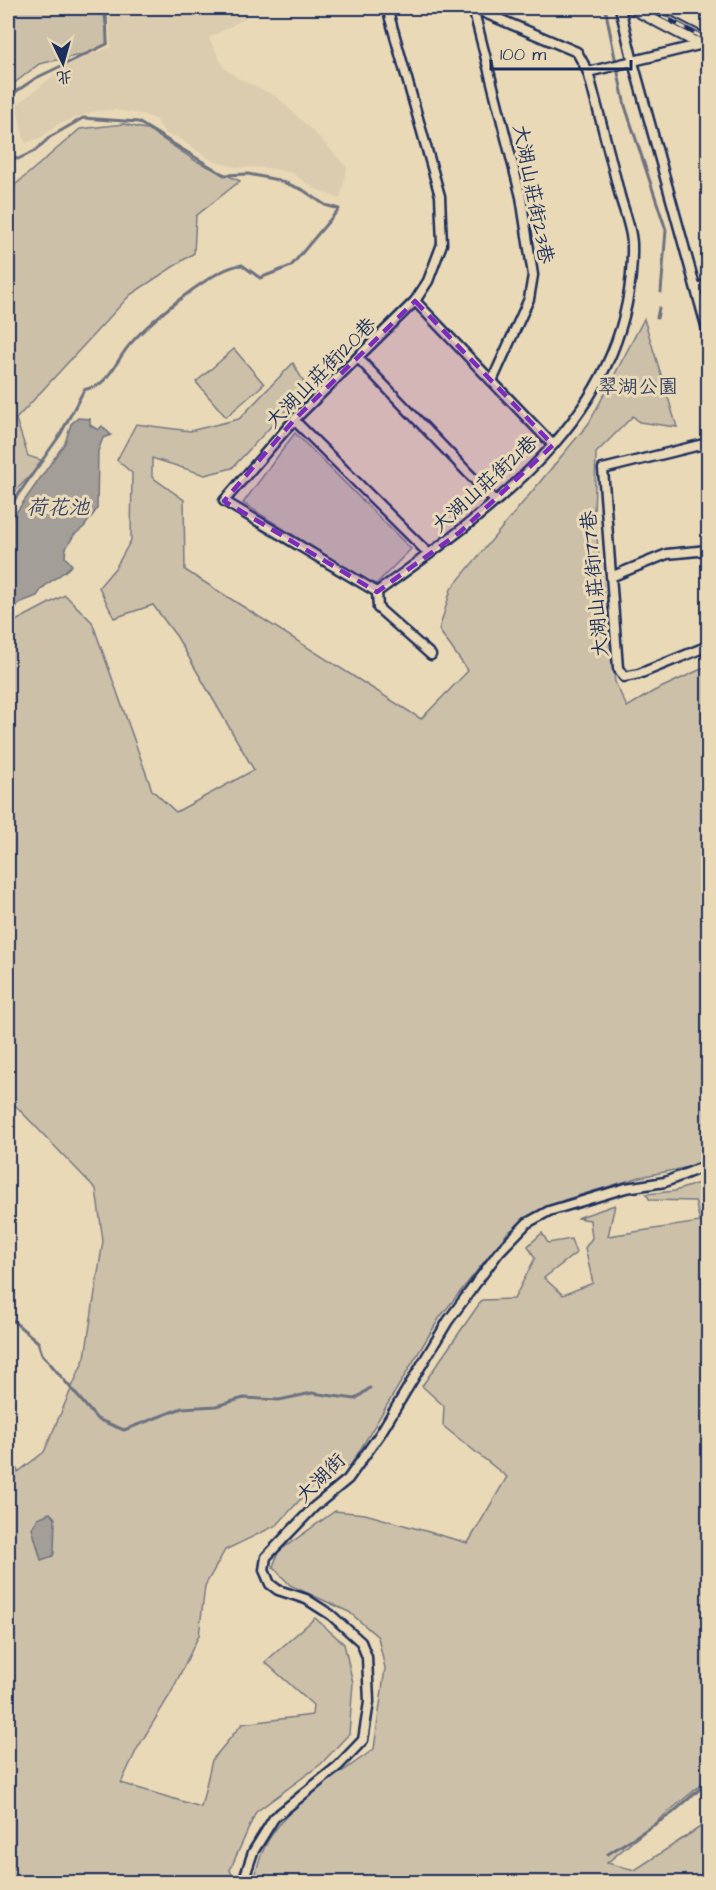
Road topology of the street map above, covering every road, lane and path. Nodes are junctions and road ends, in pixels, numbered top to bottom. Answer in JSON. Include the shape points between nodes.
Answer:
{"nodes":[{"id":1,"x":387,"y":8,"type":"edge"},
{"id":2,"x":473,"y":8,"type":"edge"},
{"id":3,"x":620,"y":8,"type":"edge"},
{"id":4,"x":634,"y":8,"type":"edge"},
{"id":5,"x":671,"y":8,"type":"edge"},
{"id":6,"x":708,"y":27,"type":"edge"},
{"id":7,"x":707,"y":44,"type":"edge"},
{"id":8,"x":633,"y":62,"type":"junction"},
{"id":9,"x":588,"y":72,"type":"junction"},
{"id":10,"x":708,"y":283,"type":"edge"},
{"id":11,"x":698,"y":289,"type":"junction"},
{"id":12,"x":415,"y":301,"type":"junction"},
{"id":13,"x":708,"y":333,"type":"edge"},
{"id":14,"x":359,"y":359,"type":"junction"},
{"id":15,"x":492,"y":381,"type":"junction"},
{"id":16,"x":294,"y":420,"type":"junction"},
{"id":17,"x":708,"y":443,"type":"edge"},
{"id":18,"x":553,"y":446,"type":"junction"},
{"id":19,"x":495,"y":501,"type":"junction"},
{"id":20,"x":708,"y":550,"type":"edge"},
{"id":21,"x":429,"y":554,"type":"junction"},
{"id":22,"x":613,"y":576,"type":"junction"},
{"id":23,"x":377,"y":592,"type":"junction"},
{"id":24,"x":708,"y":646,"type":"edge"},
{"id":25,"x":431,"y":655,"type":"dead end"},
{"id":26,"x":708,"y":1165,"type":"edge"},
{"id":27,"x":249,"y":1882,"type":"edge"}],
"edges":[{"from":1,"to":12,"type":"street","name":"大湖山莊街120巷","via":[[440,196],[442,244],[428,281]]},
{"from":2,"to":9,"type":"street","via":[[577,52]]},
{"from":2,"to":15,"type":"street","name":"大湖山莊街23巷","via":[[521,196],[533,275],[529,299]]},
{"from":3,"to":8,"type":"street"},
{"from":4,"to":7,"type":"main road"},
{"from":5,"to":6,"type":"main road"},
{"from":7,"to":8,"type":"street"},
{"from":8,"to":9,"type":"street"},
{"from":8,"to":11,"type":"street"},
{"from":9,"to":18,"type":"street","name":"大湖山莊街21巷","via":[[632,242],[630,284],[625,317],[606,370]]},
{"from":10,"to":11,"type":"street"},
{"from":11,"to":13,"type":"street"},
{"from":12,"to":14,"type":"street","name":"大湖山莊街120巷"},
{"from":12,"to":15,"type":"street"},
{"from":14,"to":16,"type":"street","name":"大湖山莊街120巷"},
{"from":14,"to":19,"type":"street"},
{"from":15,"to":18,"type":"street"},
{"from":16,"to":21,"type":"street"},
{"from":16,"to":23,"type":"street","name":"大湖山莊街120巷","via":[[224,501]]},
{"from":17,"to":22,"type":"street","name":"大湖山莊街177巷","via":[[603,469]]},
{"from":18,"to":19,"type":"street","name":"大湖山莊街21巷"},
{"from":19,"to":21,"type":"street","name":"大湖山莊街21巷"},
{"from":20,"to":22,"type":"street","via":[[667,554]]},
{"from":21,"to":23,"type":"street","name":"大湖山莊街21巷"},
{"from":22,"to":24,"type":"street","name":"大湖山莊街177巷","via":[[618,668],[624,677]]},
{"from":23,"to":25,"type":"street","via":[[378,608]]},
{"from":26,"to":27,"type":"street","name":"大湖街","via":[[665,1182],[626,1188],[549,1211],[527,1223],[499,1252],[448,1321],[348,1479],[314,1507],[266,1557],[264,1570],[270,1584],[331,1614],[361,1642],[367,1657],[369,1702],[363,1740],[338,1766],[274,1818],[253,1852],[246,1873]]}]}
